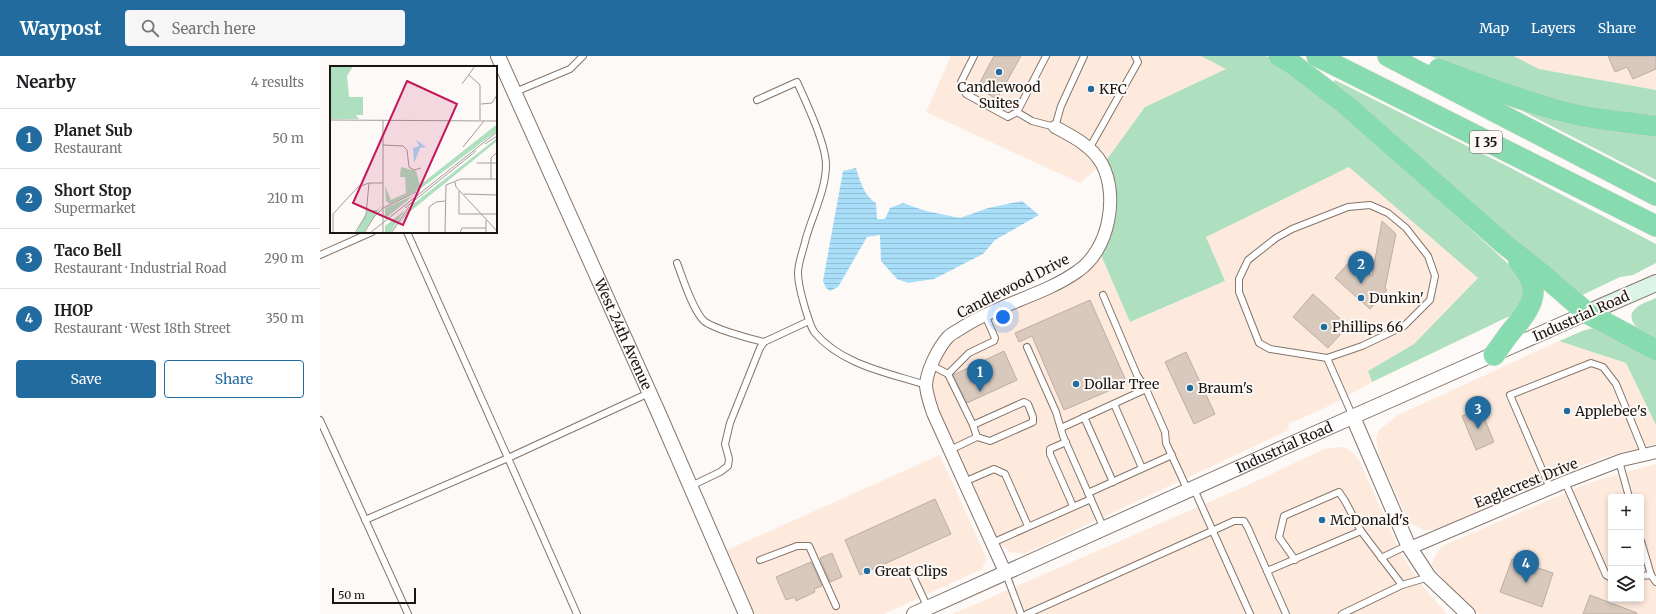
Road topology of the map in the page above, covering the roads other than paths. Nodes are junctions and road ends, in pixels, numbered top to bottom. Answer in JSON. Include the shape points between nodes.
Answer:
{"nodes":[{"id":1,"x":498,"y":56,"type":"edge"},
{"id":2,"x":583,"y":56,"type":"edge"},
{"id":3,"x":974,"y":56,"type":"edge"},
{"id":4,"x":1046,"y":56,"type":"edge"},
{"id":5,"x":1084,"y":56,"type":"edge"},
{"id":6,"x":1135,"y":56,"type":"edge"},
{"id":7,"x":1279,"y":56,"type":"edge"},
{"id":8,"x":1317,"y":56,"type":"edge"},
{"id":9,"x":1388,"y":56,"type":"edge"},
{"id":10,"x":1400,"y":56,"type":"edge"},
{"id":11,"x":515,"y":92,"type":"junction"},
{"id":12,"x":757,"y":100,"type":"dead end"},
{"id":13,"x":1017,"y":112,"type":"junction"},
{"id":14,"x":1656,"y":126,"type":"edge"},
{"id":15,"x":1055,"y":127,"type":"junction"},
{"id":16,"x":1089,"y":149,"type":"junction"},
{"id":17,"x":1656,"y":195,"type":"edge"},
{"id":18,"x":1656,"y":226,"type":"edge"},
{"id":19,"x":370,"y":233,"type":"edge"},
{"id":20,"x":408,"y":233,"type":"edge"},
{"id":21,"x":1503,"y":243,"type":"junction"},
{"id":22,"x":320,"y":255,"type":"edge"},
{"id":23,"x":677,"y":263,"type":"dead end"},
{"id":24,"x":1656,"y":283,"type":"edge"},
{"id":25,"x":1103,"y":295,"type":"dead end"},
{"id":26,"x":1587,"y":313,"type":"junction"},
{"id":27,"x":985,"y":315,"type":"junction"},
{"id":28,"x":809,"y":321,"type":"junction"},
{"id":29,"x":764,"y":342,"type":"junction"},
{"id":30,"x":1027,"y":347,"type":"dead end"},
{"id":31,"x":1656,"y":350,"type":"edge"},
{"id":32,"x":1494,"y":355,"type":"junction"},
{"id":33,"x":1327,"y":358,"type":"junction"},
{"id":34,"x":931,"y":365,"type":"junction"},
{"id":35,"x":948,"y":374,"type":"junction"},
{"id":36,"x":926,"y":385,"type":"junction"},
{"id":37,"x":1146,"y":390,"type":"junction"},
{"id":38,"x":649,"y":393,"type":"junction"},
{"id":39,"x":1114,"y":404,"type":"junction"},
{"id":40,"x":1084,"y":417,"type":"junction"},
{"id":41,"x":1353,"y":417,"type":"junction"},
{"id":42,"x":320,"y":420,"type":"edge"},
{"id":43,"x":972,"y":425,"type":"junction"},
{"id":44,"x":1061,"y":428,"type":"junction"},
{"id":45,"x":977,"y":437,"type":"junction"},
{"id":46,"x":1066,"y":442,"type":"junction"},
{"id":47,"x":950,"y":450,"type":"junction"},
{"id":48,"x":1650,"y":454,"type":"edge"},
{"id":49,"x":1172,"y":455,"type":"junction"},
{"id":50,"x":508,"y":458,"type":"junction"},
{"id":51,"x":1619,"y":462,"type":"junction"},
{"id":52,"x":1142,"y":468,"type":"junction"},
{"id":53,"x":964,"y":482,"type":"junction"},
{"id":54,"x":1113,"y":482,"type":"junction"},
{"id":55,"x":1565,"y":482,"type":"junction"},
{"id":56,"x":690,"y":487,"type":"junction"},
{"id":57,"x":1550,"y":488,"type":"junction"},
{"id":58,"x":1191,"y":490,"type":"junction"},
{"id":59,"x":1628,"y":494,"type":"edge"},
{"id":60,"x":1089,"y":496,"type":"junction"},
{"id":61,"x":1073,"y":506,"type":"junction"},
{"id":62,"x":365,"y":520,"type":"junction"},
{"id":63,"x":1028,"y":526,"type":"junction"},
{"id":64,"x":1104,"y":530,"type":"junction"},
{"id":65,"x":1212,"y":531,"type":"junction"},
{"id":66,"x":1361,"y":531,"type":"junction"},
{"id":67,"x":992,"y":543,"type":"junction"},
{"id":68,"x":1409,"y":546,"type":"junction"},
{"id":69,"x":1644,"y":550,"type":"edge"},
{"id":70,"x":1381,"y":558,"type":"junction"},
{"id":71,"x":760,"y":560,"type":"dead end"},
{"id":72,"x":1294,"y":560,"type":"junction"},
{"id":73,"x":1267,"y":571,"type":"junction"},
{"id":74,"x":912,"y":574,"type":"dead end"},
{"id":75,"x":1006,"y":574,"type":"junction"},
{"id":76,"x":1651,"y":575,"type":"junction"},
{"id":77,"x":1608,"y":576,"type":"edge"},
{"id":78,"x":1644,"y":576,"type":"edge"},
{"id":79,"x":1429,"y":577,"type":"junction"},
{"id":80,"x":1656,"y":582,"type":"edge"},
{"id":81,"x":1402,"y":585,"type":"junction"},
{"id":82,"x":836,"y":606,"type":"dead end"},
{"id":83,"x":921,"y":612,"type":"edge"},
{"id":84,"x":408,"y":614,"type":"edge"},
{"id":85,"x":577,"y":614,"type":"edge"},
{"id":86,"x":746,"y":614,"type":"edge"},
{"id":87,"x":1021,"y":614,"type":"edge"},
{"id":88,"x":1027,"y":614,"type":"edge"},
{"id":89,"x":1250,"y":614,"type":"edge"},
{"id":90,"x":1286,"y":614,"type":"edge"},
{"id":91,"x":1342,"y":614,"type":"edge"},
{"id":92,"x":1468,"y":614,"type":"edge"}],
"edges":[{"from":1,"to":11,"type":"street","name":"West 24th Avenue"},
{"from":2,"to":11,"type":"lane","via":[[570,69]]},
{"from":3,"to":13,"type":"lane","via":[[961,82],[966,94],[1008,117]]},
{"from":4,"to":13,"type":"lane"},
{"from":5,"to":15,"type":"lane","via":[[1061,106]]},
{"from":6,"to":16,"type":"lane","via":[[1138,62]]},
{"from":7,"to":21,"type":"highway","via":[[1292,63],[1346,105]]},
{"from":8,"to":18,"type":"highway","number":"I 35"},
{"from":9,"to":17,"type":"highway","number":"I 35"},
{"from":10,"to":14,"type":"highway","via":[[1495,91],[1558,110],[1612,121]]},
{"from":11,"to":38,"type":"street","name":"West 24th Avenue"},
{"from":12,"to":28,"type":"lane","via":[[797,82],[825,151],[824,181],[798,272],[799,289]]},
{"from":13,"to":15,"type":"lane","via":[[1032,121]]},
{"from":15,"to":16,"type":"street","name":"Candlewood Drive","via":[[1082,141]]},
{"from":16,"to":27,"type":"street","name":"Candlewood Drive","via":[[1101,163],[1109,181],[1111,202],[1108,223],[1093,256],[1079,271],[1060,282]]},
{"from":19,"to":22,"type":"lane"},
{"from":20,"to":50,"type":"lane"},
{"from":21,"to":26,"type":"highway"},
{"from":21,"to":32,"type":"highway","via":[[1526,271],[1533,287],[1531,304]]},
{"from":23,"to":29,"type":"lane","via":[[697,312],[704,321],[729,332]]},
{"from":24,"to":26,"type":"main road","name":"Industrial Road"},
{"from":25,"to":37,"type":"lane","via":[[1137,376]]},
{"from":26,"to":31,"type":"highway"},
{"from":26,"to":32,"type":"street","name":"Industrial Road"},
{"from":27,"to":34,"type":"street","name":"Candlewood Drive","via":[[948,337]]},
{"from":27,"to":35,"type":"lane","via":[[994,341],[969,353]]},
{"from":28,"to":29,"type":"lane"},
{"from":28,"to":36,"type":"lane","via":[[829,347],[844,356],[869,367]]},
{"from":29,"to":56,"type":"lane","via":[[730,424],[725,444],[728,466]]},
{"from":30,"to":44,"type":"lane"},
{"from":32,"to":41,"type":"street","name":"Industrial Road"},
{"from":33,"to":33,"type":"lane","via":[[1362,346],[1404,326],[1430,300],[1435,276],[1428,256],[1406,228],[1388,213],[1370,205],[1348,207],[1276,238],[1248,260],[1239,279],[1239,292],[1259,343],[1270,349]]},
{"from":33,"to":41,"type":"lane"},
{"from":34,"to":35,"type":"lane"},
{"from":34,"to":36,"type":"street","name":"Candlewood Drive"},
{"from":35,"to":43,"type":"lane"},
{"from":36,"to":47,"type":"street","name":"Candlewood Drive","via":[[928,400]]},
{"from":37,"to":39,"type":"lane"},
{"from":37,"to":49,"type":"lane"},
{"from":38,"to":50,"type":"lane"},
{"from":38,"to":56,"type":"street","name":"West 24th Avenue"},
{"from":39,"to":40,"type":"lane"},
{"from":39,"to":52,"type":"lane"},
{"from":40,"to":44,"type":"lane"},
{"from":40,"to":54,"type":"lane"},
{"from":41,"to":58,"type":"street","name":"Industrial Road"},
{"from":41,"to":68,"type":"street"},
{"from":42,"to":62,"type":"lane"},
{"from":43,"to":45,"type":"lane"},
{"from":43,"to":45,"type":"lane","via":[[1024,402],[1028,404],[1033,422],[990,441]]},
{"from":44,"to":46,"type":"lane"},
{"from":45,"to":47,"type":"lane"},
{"from":46,"to":60,"type":"lane"},
{"from":46,"to":61,"type":"lane","via":[[1050,449],[1050,454]]},
{"from":47,"to":53,"type":"street","name":"Candlewood Drive"},
{"from":48,"to":51,"type":"street","name":"Eaglecrest Drive"},
{"from":48,"to":57,"type":"lane","via":[[1616,384],[1602,367],[1591,363],[1510,395]]},
{"from":49,"to":52,"type":"lane"},
{"from":49,"to":58,"type":"lane"},
{"from":50,"to":62,"type":"lane"},
{"from":50,"to":85,"type":"lane"},
{"from":51,"to":55,"type":"street","name":"Eaglecrest Drive"},
{"from":51,"to":59,"type":"lane"},
{"from":52,"to":54,"type":"lane"},
{"from":53,"to":63,"type":"lane","via":[[994,469],[1005,474]]},
{"from":53,"to":67,"type":"street","name":"Candlewood Drive"},
{"from":54,"to":60,"type":"lane"},
{"from":55,"to":57,"type":"street","name":"Eaglecrest Drive"},
{"from":55,"to":77,"type":"lane"},
{"from":56,"to":86,"type":"street","name":"West 24th Avenue"},
{"from":57,"to":68,"type":"street","name":"Eaglecrest Drive"},
{"from":58,"to":64,"type":"street","name":"Industrial Road"},
{"from":58,"to":65,"type":"lane"},
{"from":60,"to":61,"type":"lane"},
{"from":60,"to":64,"type":"lane"},
{"from":61,"to":63,"type":"lane"},
{"from":62,"to":84,"type":"lane"},
{"from":63,"to":67,"type":"lane"},
{"from":64,"to":75,"type":"street","name":"Industrial Road"},
{"from":65,"to":73,"type":"lane","via":[[1234,521],[1244,521]]},
{"from":65,"to":88,"type":"lane"},
{"from":65,"to":89,"type":"lane"},
{"from":66,"to":70,"type":"lane"},
{"from":66,"to":72,"type":"lane"},
{"from":66,"to":72,"type":"lane","via":[[1338,492],[1284,516],[1279,537]]},
{"from":67,"to":75,"type":"street","name":"Candlewood Drive"},
{"from":68,"to":70,"type":"lane"},
{"from":68,"to":79,"type":"street"},
{"from":69,"to":76,"type":"lane"},
{"from":70,"to":81,"type":"lane"},
{"from":71,"to":82,"type":"lane","via":[[797,546],[810,546]]},
{"from":72,"to":73,"type":"lane"},
{"from":73,"to":90,"type":"lane"},
{"from":74,"to":83,"type":"lane"},
{"from":75,"to":83,"type":"street","name":"Industrial Road"},
{"from":75,"to":87,"type":"lane"},
{"from":76,"to":78,"type":"lane"},
{"from":76,"to":80,"type":"lane"},
{"from":79,"to":81,"type":"lane"},
{"from":79,"to":92,"type":"street"},
{"from":81,"to":91,"type":"lane"}]}
